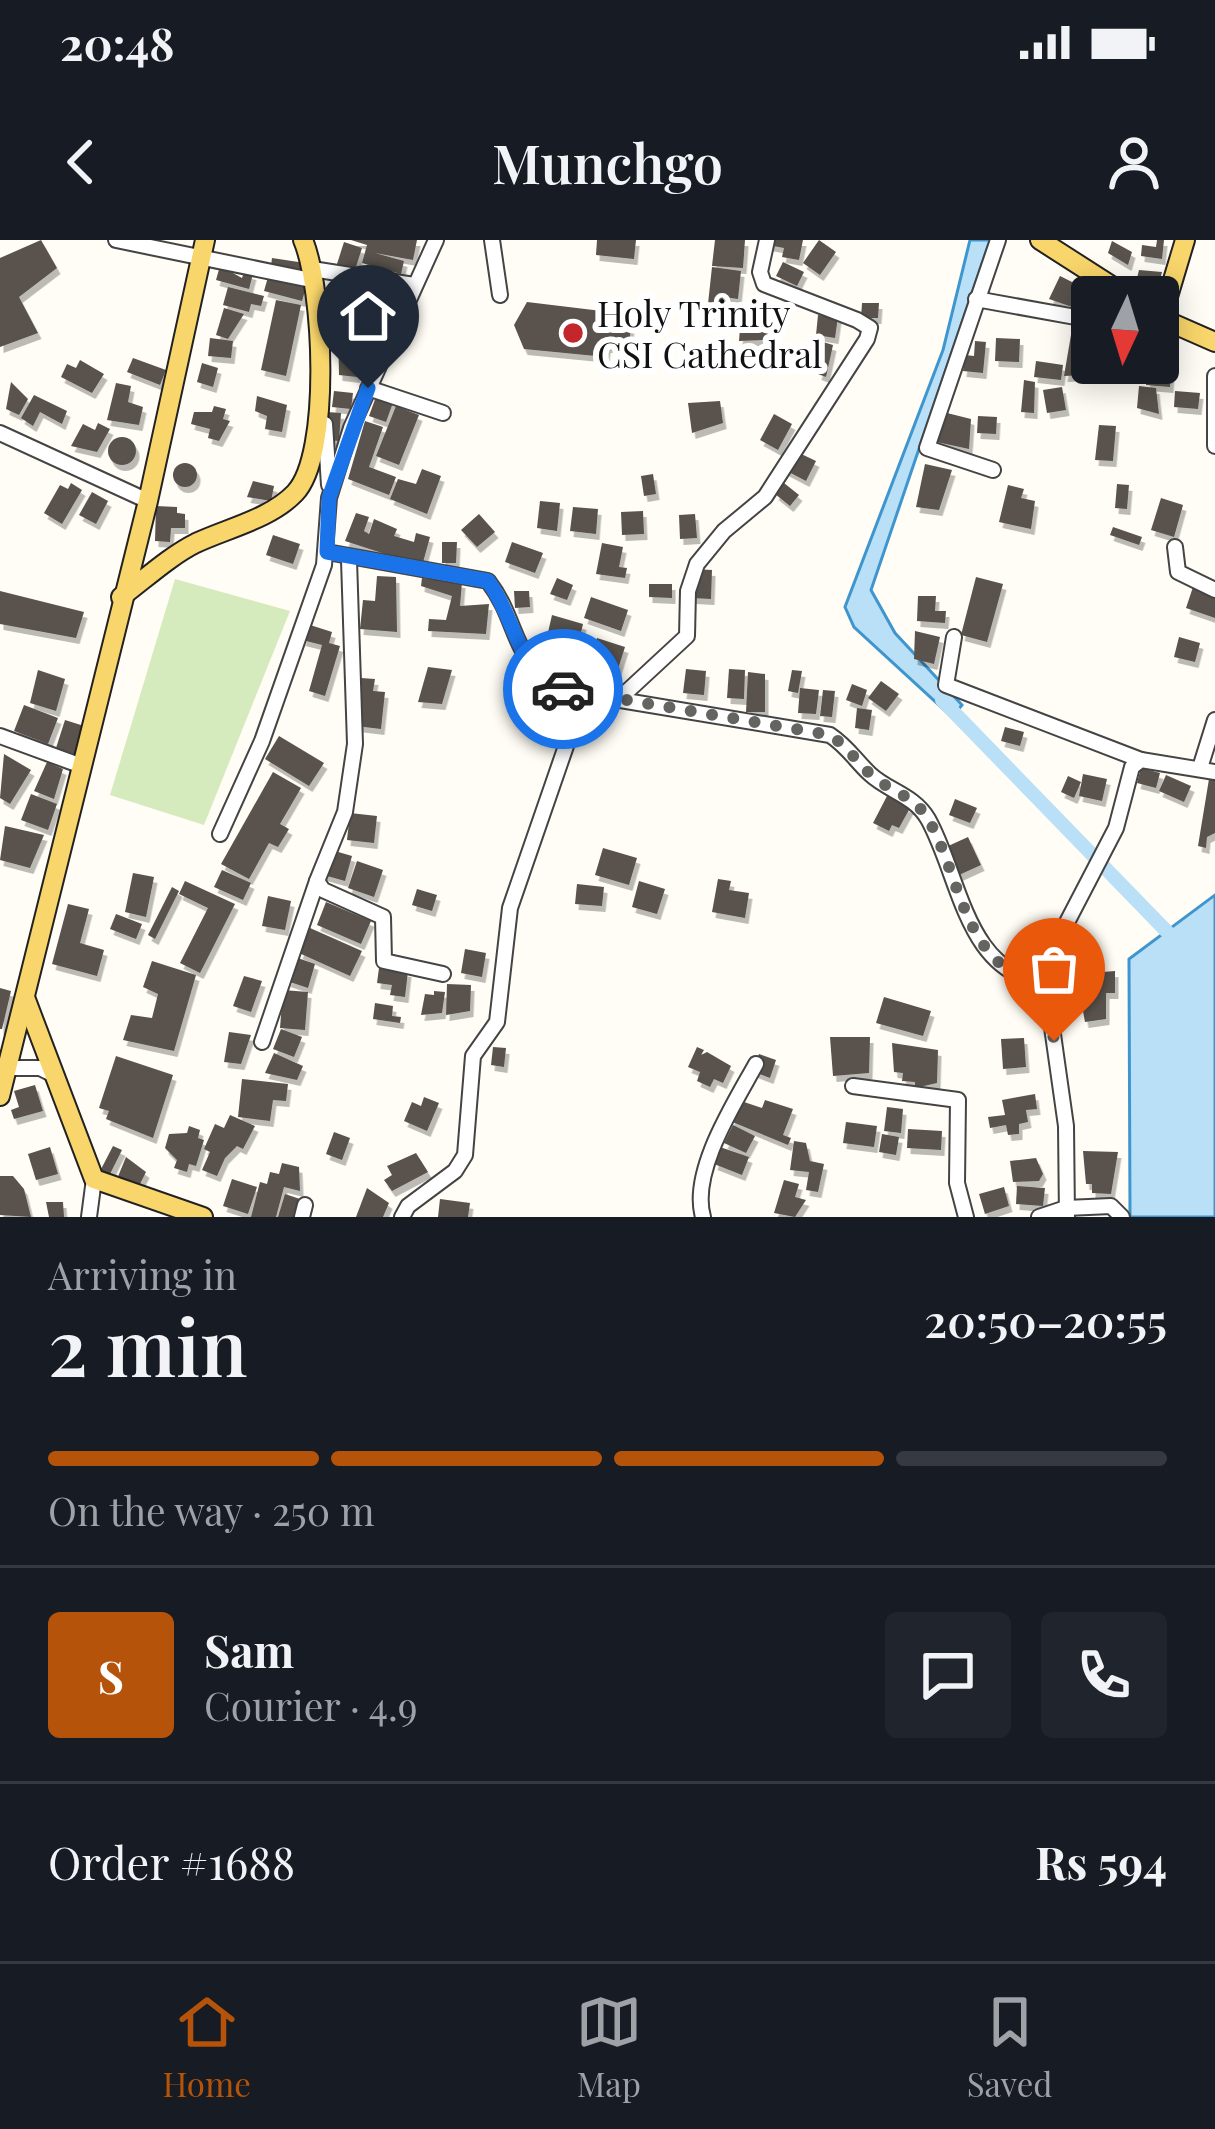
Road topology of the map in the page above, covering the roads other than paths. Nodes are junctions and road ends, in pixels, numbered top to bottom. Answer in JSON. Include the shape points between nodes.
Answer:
{"nodes":[{"id":1,"x":116,"y":240,"type":"edge"},
{"id":2,"x":303,"y":240,"type":"edge"},
{"id":3,"x":436,"y":240,"type":"edge"},
{"id":4,"x":492,"y":240,"type":"edge"},
{"id":5,"x":767,"y":240,"type":"edge"},
{"id":6,"x":998,"y":240,"type":"edge"},
{"id":7,"x":1040,"y":240,"type":"edge"},
{"id":8,"x":1185,"y":240,"type":"edge"},
{"id":9,"x":203,"y":250,"type":"edge"},
{"id":10,"x":312,"y":275,"type":"junction"},
{"id":11,"x":1096,"y":276,"type":"edge"},
{"id":12,"x":1173,"y":276,"type":"edge"},
{"id":13,"x":414,"y":286,"type":"junction"},
{"id":14,"x":500,"y":295,"type":"dead end"},
{"id":15,"x":976,"y":299,"type":"junction"},
{"id":16,"x":1071,"y":316,"type":"edge"},
{"id":17,"x":1179,"y":327,"type":"edge"},
{"id":18,"x":1215,"y":342,"type":"edge"},
{"id":19,"x":319,"y":354,"type":"junction"},
{"id":20,"x":1215,"y":376,"type":"edge"},
{"id":21,"x":368,"y":388,"type":"junction"},
{"id":22,"x":443,"y":413,"type":"dead end"},
{"id":23,"x":0,"y":433,"type":"edge"},
{"id":24,"x":1215,"y":446,"type":"edge"},
{"id":25,"x":993,"y":470,"type":"dead end"},
{"id":26,"x":329,"y":498,"type":"junction"},
{"id":27,"x":148,"y":501,"type":"junction"},
{"id":28,"x":1175,"y":547,"type":"dead end"},
{"id":29,"x":327,"y":552,"type":"junction"},
{"id":30,"x":349,"y":560,"type":"junction"},
{"id":31,"x":1215,"y":590,"type":"edge"},
{"id":32,"x":121,"y":596,"type":"junction"},
{"id":33,"x":954,"y":637,"type":"dead end"},
{"id":34,"x":584,"y":694,"type":"junction"},
{"id":35,"x":619,"y":699,"type":"junction"},
{"id":36,"x":1215,"y":720,"type":"edge"},
{"id":37,"x":0,"y":736,"type":"edge"},
{"id":38,"x":1141,"y":760,"type":"junction"},
{"id":39,"x":82,"y":766,"type":"junction"},
{"id":40,"x":1207,"y":770,"type":"edge"},
{"id":41,"x":220,"y":834,"type":"dead end"},
{"id":42,"x":317,"y":881,"type":"junction"},
{"id":43,"x":443,"y":974,"type":"dead end"},
{"id":44,"x":1047,"y":983,"type":"junction"},
{"id":45,"x":26,"y":1000,"type":"junction"},
{"id":46,"x":262,"y":1042,"type":"dead end"},
{"id":47,"x":755,"y":1064,"type":"dead end"},
{"id":48,"x":54,"y":1075,"type":"junction"},
{"id":49,"x":3,"y":1080,"type":"edge"},
{"id":50,"x":853,"y":1085,"type":"dead end"},
{"id":51,"x":94,"y":1179,"type":"junction"},
{"id":52,"x":1066,"y":1213,"type":"edge"},
{"id":53,"x":89,"y":1217,"type":"edge"},
{"id":54,"x":203,"y":1217,"type":"edge"},
{"id":55,"x":402,"y":1217,"type":"edge"},
{"id":56,"x":703,"y":1217,"type":"edge"},
{"id":57,"x":966,"y":1217,"type":"edge"},
{"id":58,"x":1039,"y":1217,"type":"edge"},
{"id":59,"x":1122,"y":1217,"type":"edge"}],
"edges":[{"from":1,"to":9,"type":"street"},
{"from":2,"to":10,"type":"main road"},
{"from":3,"to":13,"type":"street"},
{"from":4,"to":14,"type":"street"},
{"from":5,"to":35,"type":"street","via":[[764,284],[857,320],[870,328],[867,339],[765,497],[697,564],[687,636]]},
{"from":6,"to":15,"type":"street"},
{"from":7,"to":11,"type":"main road"},
{"from":8,"to":12,"type":"main road"},
{"from":9,"to":10,"type":"street"},
{"from":9,"to":27,"type":"main road"},
{"from":10,"to":13,"type":"street"},
{"from":10,"to":19,"type":"main road"},
{"from":13,"to":21,"type":"street"},
{"from":15,"to":16,"type":"street"},
{"from":15,"to":25,"type":"street","via":[[928,448]]},
{"from":17,"to":18,"type":"main road"},
{"from":19,"to":26,"type":"street"},
{"from":19,"to":32,"type":"main road","via":[[313,443],[294,495],[191,545]]},
{"from":20,"to":24,"type":"street"},
{"from":21,"to":22,"type":"street"},
{"from":21,"to":26,"type":"street"},
{"from":23,"to":27,"type":"street"},
{"from":26,"to":29,"type":"street"},
{"from":27,"to":32,"type":"main road"},
{"from":28,"to":31,"type":"street","via":[[1178,572]]},
{"from":29,"to":30,"type":"street"},
{"from":29,"to":41,"type":"street","via":[[262,741]]},
{"from":30,"to":34,"type":"street","via":[[488,581],[540,678]]},
{"from":30,"to":42,"type":"street","via":[[355,744],[345,812]]},
{"from":32,"to":39,"type":"main road"},
{"from":33,"to":38,"type":"street","via":[[946,685]]},
{"from":34,"to":35,"type":"street"},
{"from":34,"to":55,"type":"street","via":[[510,908],[497,1022],[473,1056],[465,1155]]},
{"from":35,"to":44,"type":"street","via":[[830,735],[928,818],[949,878],[998,965],[1017,980]]},
{"from":36,"to":40,"type":"street"},
{"from":37,"to":39,"type":"street"},
{"from":38,"to":40,"type":"street"},
{"from":38,"to":44,"type":"street","via":[[1132,767],[1117,828],[1050,956]]},
{"from":39,"to":45,"type":"main road"},
{"from":42,"to":43,"type":"street","via":[[383,917],[384,961]]},
{"from":42,"to":46,"type":"street"},
{"from":44,"to":52,"type":"street","via":[[1066,1126]]},
{"from":45,"to":48,"type":"main road"},
{"from":45,"to":49,"type":"main road"},
{"from":47,"to":56,"type":"street","via":[[703,1178]]},
{"from":48,"to":49,"type":"street","via":[[40,1068]]},
{"from":48,"to":51,"type":"main road"},
{"from":50,"to":57,"type":"street","via":[[958,1100],[957,1183]]},
{"from":51,"to":53,"type":"street"},
{"from":51,"to":54,"type":"main road"},
{"from":52,"to":58,"type":"street"},
{"from":52,"to":59,"type":"street","via":[[1111,1207]]}]}
